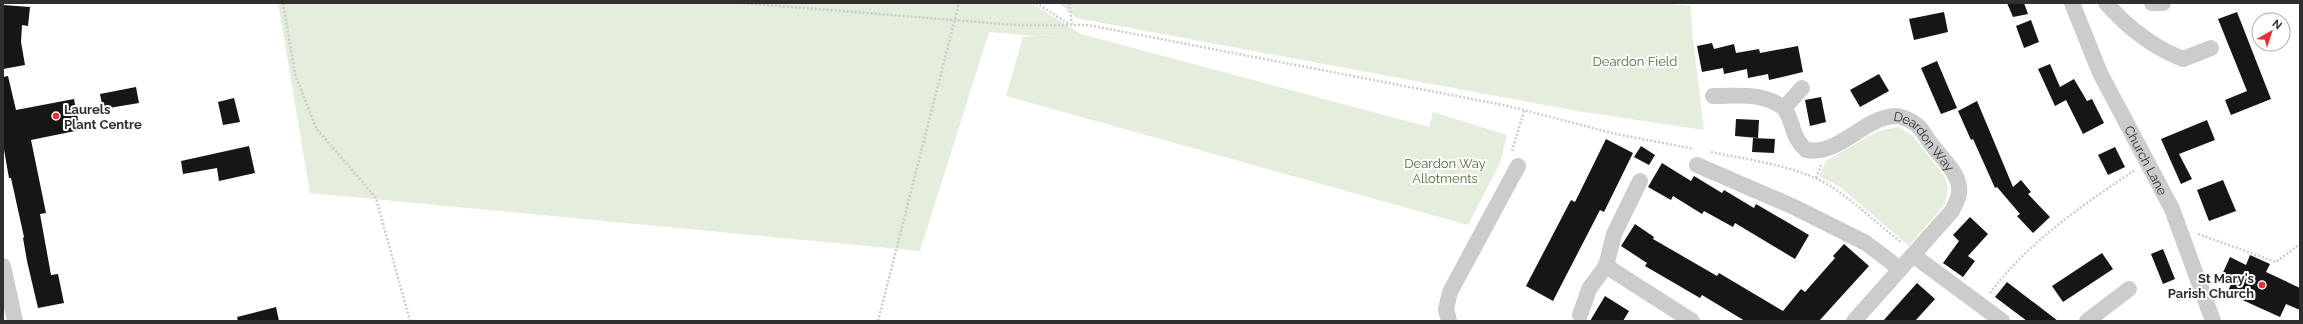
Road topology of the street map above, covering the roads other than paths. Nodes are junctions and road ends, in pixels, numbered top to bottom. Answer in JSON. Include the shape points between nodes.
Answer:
{"nodes":[{"id":1,"x":2106,"y":3,"type":"edge"},
{"id":2,"x":2152,"y":3,"type":"edge"},
{"id":3,"x":2163,"y":3,"type":"edge"},
{"id":4,"x":2075,"y":4,"type":"edge"},
{"id":5,"x":2211,"y":48,"type":"dead end"},
{"id":6,"x":1802,"y":88,"type":"dead end"},
{"id":7,"x":1713,"y":96,"type":"dead end"},
{"id":8,"x":1784,"y":108,"type":"junction"},
{"id":9,"x":1515,"y":162,"type":"road end"},
{"id":10,"x":1697,"y":165,"type":"dead end"},
{"id":11,"x":1640,"y":181,"type":"dead end"},
{"id":12,"x":1913,"y":255,"type":"junction"},
{"id":13,"x":3,"y":266,"type":"edge"},
{"id":14,"x":1606,"y":266,"type":"junction"},
{"id":15,"x":1900,"y":269,"type":"junction"},
{"id":16,"x":2129,"y":289,"type":"dead end"},
{"id":17,"x":1580,"y":315,"type":"dead end"},
{"id":18,"x":15,"y":321,"type":"edge"},
{"id":19,"x":1449,"y":321,"type":"edge"},
{"id":20,"x":1692,"y":321,"type":"edge"},
{"id":21,"x":1854,"y":321,"type":"edge"},
{"id":22,"x":2002,"y":321,"type":"edge"},
{"id":23,"x":2087,"y":321,"type":"edge"},
{"id":24,"x":2213,"y":321,"type":"edge"}],
"edges":[{"from":1,"to":5,"type":"street","via":[[2124,23],[2160,50],[2183,59]]},
{"from":2,"to":3,"type":"street"},
{"from":4,"to":24,"type":"street","name":"Church Lane","via":[[2100,73],[2172,210]]},
{"from":6,"to":8,"type":"street"},
{"from":7,"to":8,"type":"street","via":[[1762,96],[1772,99]]},
{"from":8,"to":12,"type":"street","name":"Deardon Way","via":[[1789,116],[1794,136],[1806,150],[1815,152],[1831,147],[1885,118],[1897,116],[1918,125],[1951,169],[1957,180],[1959,194],[1952,211]]},
{"from":9,"to":19,"type":"street","via":[[1450,292],[1446,309]]},
{"from":10,"to":15,"type":"street","via":[[1794,207],[1866,244]]},
{"from":11,"to":14,"type":"street","via":[[1614,234]]},
{"from":12,"to":15,"type":"street","name":"Deardon Way"},
{"from":12,"to":22,"type":"street"},
{"from":13,"to":18,"type":"street"},
{"from":14,"to":17,"type":"street","via":[[1588,289]]},
{"from":14,"to":20,"type":"street"},
{"from":15,"to":21,"type":"street","name":"Deardon Way"},
{"from":16,"to":23,"type":"street"}]}
